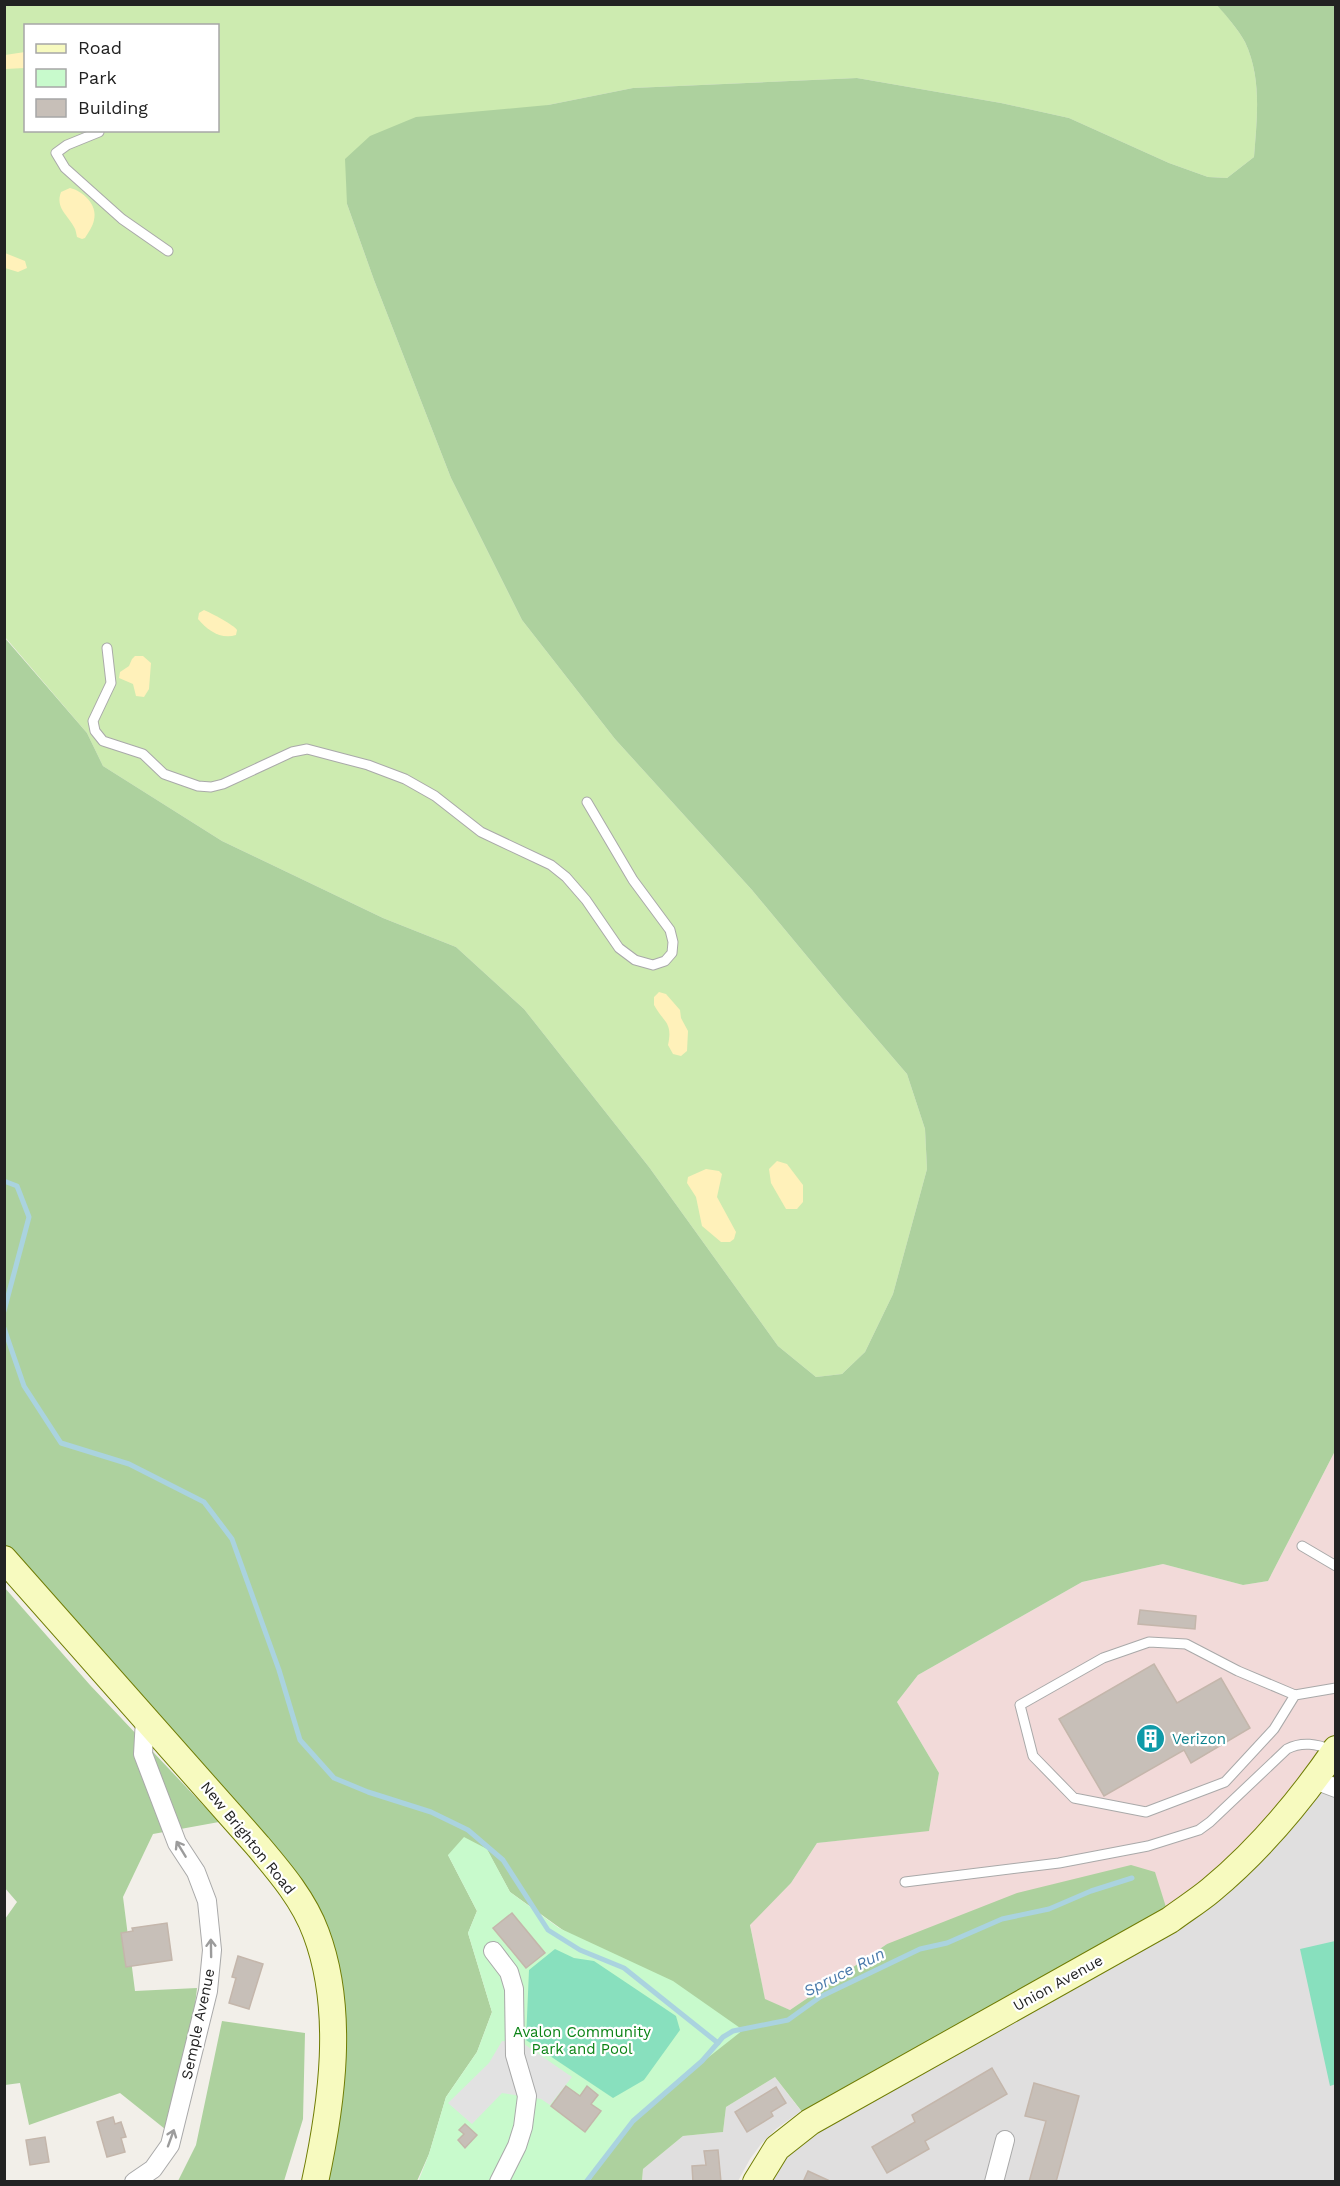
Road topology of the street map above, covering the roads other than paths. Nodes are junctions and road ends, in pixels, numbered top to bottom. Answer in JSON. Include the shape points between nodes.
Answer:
{"nodes":[{"id":1,"x":99,"y":132,"type":"dead end"},
{"id":2,"x":168,"y":251,"type":"dead end"},
{"id":3,"x":107,"y":648,"type":"dead end"},
{"id":4,"x":587,"y":802,"type":"dead end"},
{"id":5,"x":1302,"y":1546,"type":"dead end"},
{"id":6,"x":4,"y":1559,"type":"edge"},
{"id":7,"x":1335,"y":1566,"type":"edge"},
{"id":8,"x":1335,"y":1688,"type":"edge"},
{"id":9,"x":1295,"y":1695,"type":"junction"},
{"id":10,"x":145,"y":1719,"type":"junction"},
{"id":11,"x":1335,"y":1750,"type":"edge"},
{"id":12,"x":1325,"y":1784,"type":"edge"},
{"id":13,"x":905,"y":1882,"type":"dead end"},
{"id":14,"x":493,"y":1951,"type":"dead end"},
{"id":15,"x":1005,"y":2140,"type":"dead end"},
{"id":16,"x":134,"y":2181,"type":"edge"},
{"id":17,"x":315,"y":2181,"type":"edge"},
{"id":18,"x":499,"y":2181,"type":"edge"},
{"id":19,"x":756,"y":2181,"type":"edge"},
{"id":20,"x":994,"y":2181,"type":"edge"}],
"edges":[{"from":1,"to":2,"type":"lane","via":[[68,145],[56,153],[58,158],[122,219]]},
{"from":3,"to":4,"type":"lane","via":[[111,683],[93,721],[103,741],[143,754],[164,774],[198,786],[223,784],[303,749],[405,778],[481,832],[566,877],[619,948],[634,960],[653,965],[665,961],[672,953],[670,930],[633,880]]},
{"from":5,"to":7,"type":"lane"},
{"from":6,"to":10,"type":"street","name":"New Brighton Road"},
{"from":8,"to":9,"type":"lane"},
{"from":9,"to":9,"type":"lane","via":[[1186,1644],[1149,1642],[1103,1658],[1020,1705],[1033,1756],[1074,1798],[1146,1812],[1225,1782],[1274,1729]]},
{"from":16,"to":10,"type":"street","name":"Semple Avenue","one_way":true,"via":[[153,2169],[170,2145],[208,1991],[212,1950],[207,1901],[196,1872],[177,1843],[143,1754]]},
{"from":10,"to":17,"type":"street","name":"New Brighton Road","via":[[258,1846],[286,1881],[316,1932],[329,1980],[333,2044],[328,2120]]},
{"from":11,"to":12,"type":"street","name":"Union Avenue"},
{"from":11,"to":13,"type":"lane","name":"Union Avenue","via":[[1307,1744],[1287,1749],[1210,1822],[1184,1836],[1059,1863]]},
{"from":12,"to":19,"type":"street","name":"Union Avenue","via":[[1211,1890],[1170,1920],[810,2122],[777,2148]]},
{"from":14,"to":18,"type":"street","via":[[509,1972],[514,1989],[515,2055],[527,2096],[517,2146]]},
{"from":15,"to":20,"type":"street"}]}
